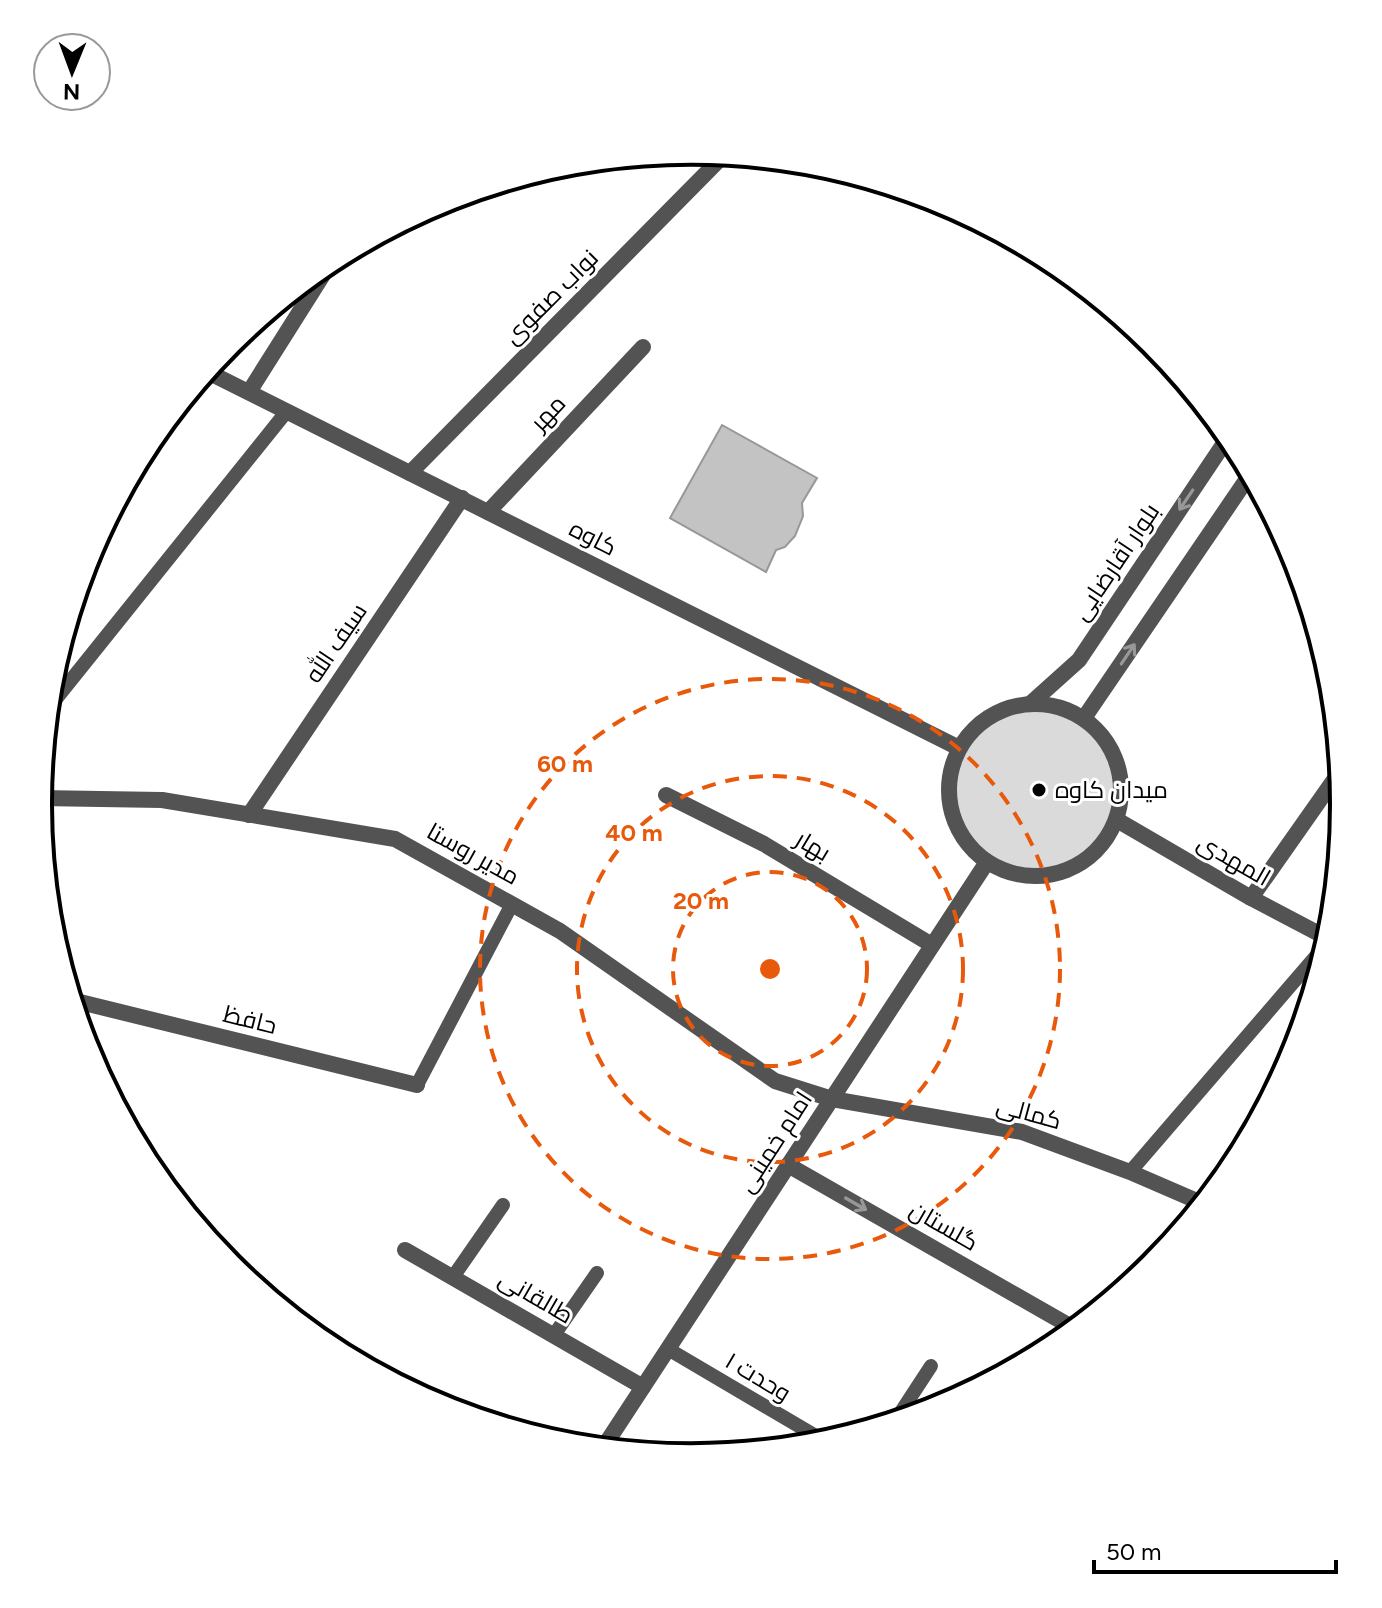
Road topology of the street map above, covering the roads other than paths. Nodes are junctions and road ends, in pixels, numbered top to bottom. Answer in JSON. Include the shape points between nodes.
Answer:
{"nodes":[{"id":1,"x":714,"y":166,"type":"edge"},
{"id":2,"x":307,"y":293,"type":"edge"},
{"id":3,"x":643,"y":347,"type":"dead end"},
{"id":4,"x":217,"y":376,"type":"edge"},
{"id":5,"x":249,"y":392,"type":"junction"},
{"id":6,"x":287,"y":411,"type":"junction"},
{"id":7,"x":1221,"y":448,"type":"edge"},
{"id":8,"x":410,"y":473,"type":"junction"},
{"id":9,"x":1243,"y":484,"type":"edge"},
{"id":10,"x":462,"y":498,"type":"junction"},
{"id":11,"x":488,"y":512,"type":"junction"},
{"id":12,"x":62,"y":691,"type":"edge"},
{"id":13,"x":1030,"y":704,"type":"junction"},
{"id":14,"x":1084,"y":718,"type":"junction"},
{"id":15,"x":959,"y":748,"type":"junction"},
{"id":16,"x":1330,"y":786,"type":"edge"},
{"id":17,"x":666,"y":795,"type":"dead end"},
{"id":18,"x":52,"y":798,"type":"edge"},
{"id":19,"x":249,"y":815,"type":"junction"},
{"id":20,"x":1117,"y":820,"type":"junction"},
{"id":21,"x":987,"y":862,"type":"junction"},
{"id":22,"x":1251,"y":898,"type":"junction"},
{"id":23,"x":512,"y":904,"type":"junction"},
{"id":24,"x":1317,"y":933,"type":"edge"},
{"id":25,"x":932,"y":945,"type":"junction"},
{"id":26,"x":1310,"y":963,"type":"edge"},
{"id":27,"x":84,"y":1003,"type":"edge"},
{"id":28,"x":417,"y":1085,"type":"joint"},
{"id":29,"x":832,"y":1099,"type":"junction"},
{"id":30,"x":788,"y":1165,"type":"junction"},
{"id":31,"x":1130,"y":1172,"type":"junction"},
{"id":32,"x":1193,"y":1199,"type":"edge"},
{"id":33,"x":503,"y":1205,"type":"dead end"},
{"id":34,"x":405,"y":1250,"type":"dead end"},
{"id":35,"x":597,"y":1273,"type":"dead end"},
{"id":36,"x":453,"y":1277,"type":"junction"},
{"id":37,"x":1064,"y":1323,"type":"edge"},
{"id":38,"x":554,"y":1335,"type":"junction"},
{"id":39,"x":668,"y":1349,"type":"junction"},
{"id":40,"x":931,"y":1366,"type":"dead end"},
{"id":41,"x":643,"y":1387,"type":"junction"},
{"id":42,"x":905,"y":1406,"type":"edge"},
{"id":43,"x":809,"y":1432,"type":"edge"},
{"id":44,"x":609,"y":1438,"type":"edge"}],
"edges":[{"from":1,"to":8,"type":"street","name":"نواب صفوی"},
{"from":2,"to":5,"type":"street"},
{"from":3,"to":11,"type":"street","name":"مهر"},
{"from":4,"to":5,"type":"street","name":"کاوه"},
{"from":5,"to":6,"type":"street","name":"کاوه"},
{"from":6,"to":8,"type":"street","name":"کاوه"},
{"from":6,"to":12,"type":"lane"},
{"from":7,"to":13,"type":"street","name":"بلوار آقارضایی","one_way":true,"via":[[1079,660]]},
{"from":8,"to":10,"type":"street","name":"کاوه"},
{"from":14,"to":9,"type":"street","one_way":true},
{"from":10,"to":11,"type":"street","name":"کاوه"},
{"from":10,"to":19,"type":"street","name":"سیف الله"},
{"from":11,"to":15,"type":"street","name":"کاوه"},
{"from":13,"to":14,"type":"street","via":[[1058,707]]},
{"from":13,"to":15,"type":"street","via":[[1002,710]]},
{"from":14,"to":20,"type":"street","via":[[1105,738],[1118,763],[1122,792]]},
{"from":15,"to":21,"type":"street","via":[[949,789],[951,810],[958,830]]},
{"from":16,"to":22,"type":"street"},
{"from":17,"to":25,"type":"street","name":"بهار","via":[[764,844]]},
{"from":18,"to":19,"type":"street","name":"مدیر روستا","via":[[162,800]]},
{"from":19,"to":23,"type":"street","name":"مدیر روستا","via":[[395,839]]},
{"from":20,"to":21,"type":"street","via":[[1105,843],[1086,861],[1062,872],[1037,877]]},
{"from":20,"to":22,"type":"street","name":"المهدی"},
{"from":21,"to":25,"type":"street","name":"امام خمینی"},
{"from":22,"to":24,"type":"street","name":"المهدی"},
{"from":23,"to":28,"type":"lane"},
{"from":23,"to":29,"type":"street","name":"مدیر روستا","via":[[560,931],[775,1081]]},
{"from":25,"to":29,"type":"street","name":"امام خمینی"},
{"from":26,"to":31,"type":"lane"},
{"from":27,"to":28,"type":"street","name":"حافظ"},
{"from":29,"to":30,"type":"street","name":"امام خمینی"},
{"from":29,"to":31,"type":"street","name":"کمالی","via":[[1022,1132]]},
{"from":30,"to":37,"type":"street","name":"گلستان","one_way":true},
{"from":30,"to":39,"type":"street","name":"امام خمینی"},
{"from":31,"to":32,"type":"street","name":"کمالی"},
{"from":33,"to":36,"type":"lane"},
{"from":34,"to":36,"type":"street","name":"طالقانی"},
{"from":35,"to":38,"type":"lane"},
{"from":36,"to":38,"type":"street","name":"طالقانی"},
{"from":38,"to":41,"type":"street","name":"طالقانی"},
{"from":39,"to":41,"type":"street","name":"امام خمینی"},
{"from":39,"to":43,"type":"lane","name":"وحدت ۱"},
{"from":40,"to":42,"type":"lane"},
{"from":41,"to":44,"type":"street","name":"امام خمینی"}]}
